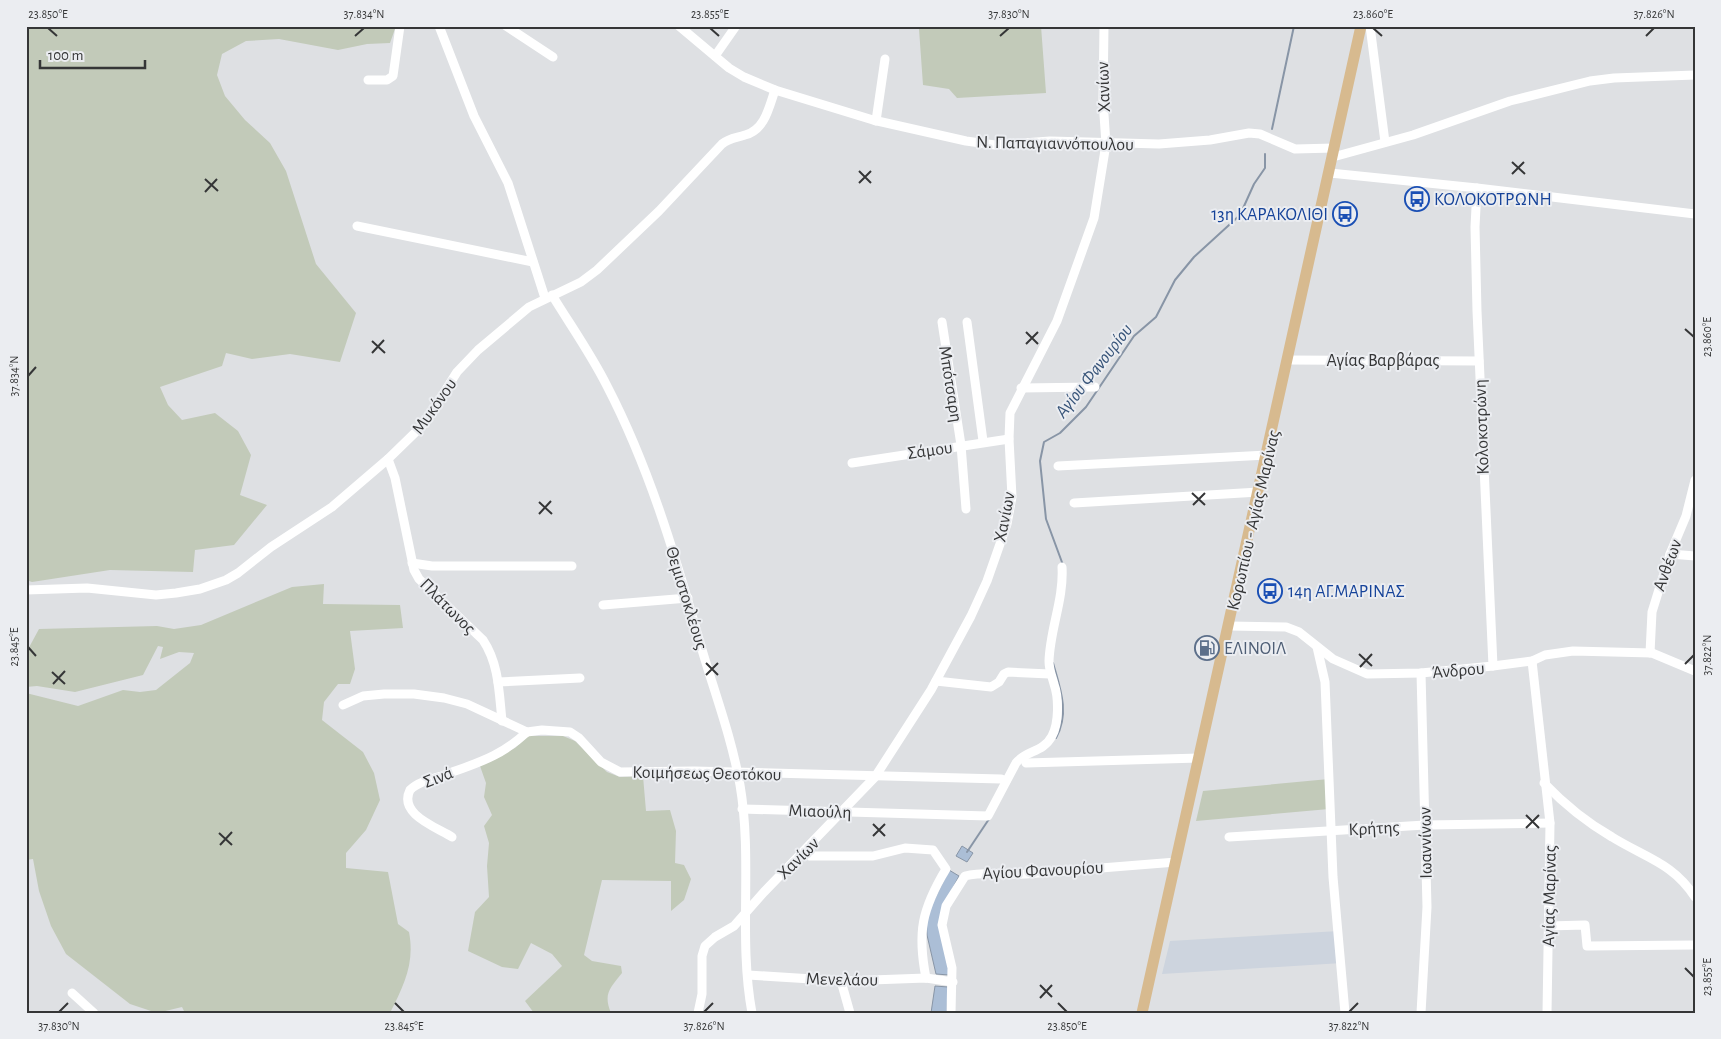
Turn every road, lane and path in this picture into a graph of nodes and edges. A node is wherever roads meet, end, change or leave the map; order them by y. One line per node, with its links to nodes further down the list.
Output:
1 (400, 26): 13 (street)
2 (439, 26): 23 (street, Θεμιστοκλέους)
3 (506, 26): 10 (street)
4 (679, 26): 9 (street, Ν. Παπαγιαννόπουλου)
5 (736, 26): 9 (street)
6 (1104, 26): 17 (street, Χανίων)
7 (1362, 26): 18 (main road, Κορωπίου - Αγίας Μαρίνας)
8 (1370, 26): 16 (street)
9 (715, 56): 14 (street, Ν. Παπαγιαννόπουλου)
10 (553, 57)
11 (885, 60): 15 (street)
12 (1695, 75): 16 (street, Ν. Παπαγιαννόπουλου)
13 (368, 80)
14 (775, 90): 15 (street, Ν. Παπαγιαννόπουλου); 24 (street, Μυκόνου)
15 (876, 121): 17 (street, Ν. Παπαγιαννόπουλου)
16 (1385, 142): 18 (street, Ν. Παπαγιαννόπουλου)
17 (1106, 144): 18 (street, Ν. Παπαγιαννόπουλου); 30 (street, Χανίων)
18 (1334, 152): 19 (main road, Κορωπίου - Αγίας Μαρίνας)
19 (1330, 173): 20 (street); 27 (main road, Κορωπίου - Αγίας Μαρίνας)
20 (1477, 188): 21 (street); 28 (street, Κολοκοτρώνη)
21 (1695, 214)
22 (357, 226): 23 (street)
23 (533, 262): 24 (street, Θεμιστοκλέους)
24 (549, 297): 35 (street, Μυκόνου); 50 (street, Θεμιστοκλέους)
25 (942, 322): 33 (street, Μπότσαρη)
26 (967, 322): 32 (street)
27 (1288, 360): 28 (street, Αγίας Βαρβάρας); 34 (main road, Κορωπίου - Αγίας Μαρίνας)
28 (1479, 361): 56 (street, Κολοκοτρώνη)
29 (1096, 387): 30 (street)
30 (1022, 388): 31 (street, Χανίων)
31 (1009, 438): 32 (street, Σάμου); 61 (street, Χανίων)
32 (983, 441): 33 (street, Σάμου)
33 (961, 446): 36 (street, Σάμου); 41 (street, Μπότσαρη)
34 (1267, 454): 37 (street); 39 (main road, Κορωπίου - Αγίας Μαρίνας)
35 (388, 459): 44 (street, Πλάτωνος); 49 (street, Μυκόνου)
36 (852, 463)
37 (1058, 466)
38 (1695, 480): 42 (street, Ανθέων)
39 (1259, 492): 40 (street); 52 (main road, Κορωπίου - Αγίας Μαρίνας)
40 (1074, 504)
41 (966, 510)
42 (1670, 554): 43 (street); 54 (street, Ανθέων)
43 (1695, 556)
44 (412, 564): 45 (street); 48 (street, Πλάτωνος)
45 (432, 566): 46 (street); 48 (street)
46 (572, 566)
47 (1062, 567): 59 (street)
48 (419, 579): 62 (street, Πλάτωνος)
49 (26, 590)
50 (688, 598): 51 (street); 68 (street, Θεμιστοκλέους)
51 (603, 605)
52 (1229, 626): 53 (street, Άνδρου); 66 (main road, Κορωπίου - Αγίας Μαρίνας)
53 (1317, 647): 58 (street, Άνδρου); 76 (street)
54 (1650, 653): 55 (street, Άνδρου); 57 (street, Άνδρου)
55 (1532, 661): 56 (street, Άνδρου); 71 (street, Αγίας Μαρίνας)
56 (1493, 666): 58 (street, Άνδρου)
57 (1695, 671)
58 (1421, 673): 75 (street, Ιωαννίνων)
59 (1050, 674): 61 (street); 70 (street)
60 (580, 678): 62 (street)
61 (936, 681): 69 (street, Χανίων)
62 (498, 682): 64 (street, Πλάτωνος)
63 (343, 705): 64 (street, Κοιμήσεως Θεοτόκου)
64 (502, 721): 65 (street, Κοιμήσεως Θεοτόκου)
65 (527, 732): 68 (street, Κοιμήσεως Θεοτόκου); 77 (street, Σινά)
66 (1199, 758): 67 (street); 80 (main road, Κορωπίου - Αγίας Μαρίνας)
67 (1026, 763)
68 (737, 772): 69 (street, Κοιμήσεως Θεοτόκου); 72 (street, Θεμιστοκλέους)
69 (875, 777): 70 (street, Κοιμήσεως Θεοτόκου); 73 (street, Χανίων)
70 (1006, 781): 73 (street, Μιαούλη)
71 (1544, 783): 74 (street, Αγίας Μαρίνας); 81 (street)
72 (742, 809): 73 (street, Μιαούλη); 82 (street, Θεμιστοκλέους)
73 (843, 811): 79 (street, Χανίων)
74 (1550, 823): 75 (street, Κρήτης); 83 (street, Αγίας Μαρίνας)
75 (1424, 825): 76 (street, Κρήτης); 97 (street, Ιωαννίνων)
76 (1331, 830): 78 (street, Κρήτης); 96 (street)
77 (452, 836)
78 (1229, 838)
79 (805, 851): 82 (street, Χανίων); 86 (street)
80 (1176, 862): 88 (street, Αγίου Φανουρίου); 95 (main road, Κορωπίου - Αγίας Μαρίνας)
81 (1695, 897)
82 (746, 914): 85 (street, Θεμιστοκλέους); 91 (street, Χανίων)
83 (1548, 926): 84 (street); 98 (street, Αγίας Μαρίνας)
84 (1695, 945)
85 (748, 975): 87 (street, Μενελάου); 92 (street, Θεμιστοκλέους)
86 (926, 978): 87 (street, Μενελάου); 88 (street, Μενελάου)
87 (842, 981): 93 (street)
88 (950, 982): 94 (street, Αγίου Φανουρίου)
89 (72, 993): 90 (street)
90 (94, 1013)
91 (698, 1013)
92 (752, 1013)
93 (850, 1013)
94 (951, 1013)
95 (1142, 1013)
96 (1345, 1013)
97 (1421, 1013)
98 (1547, 1013)

